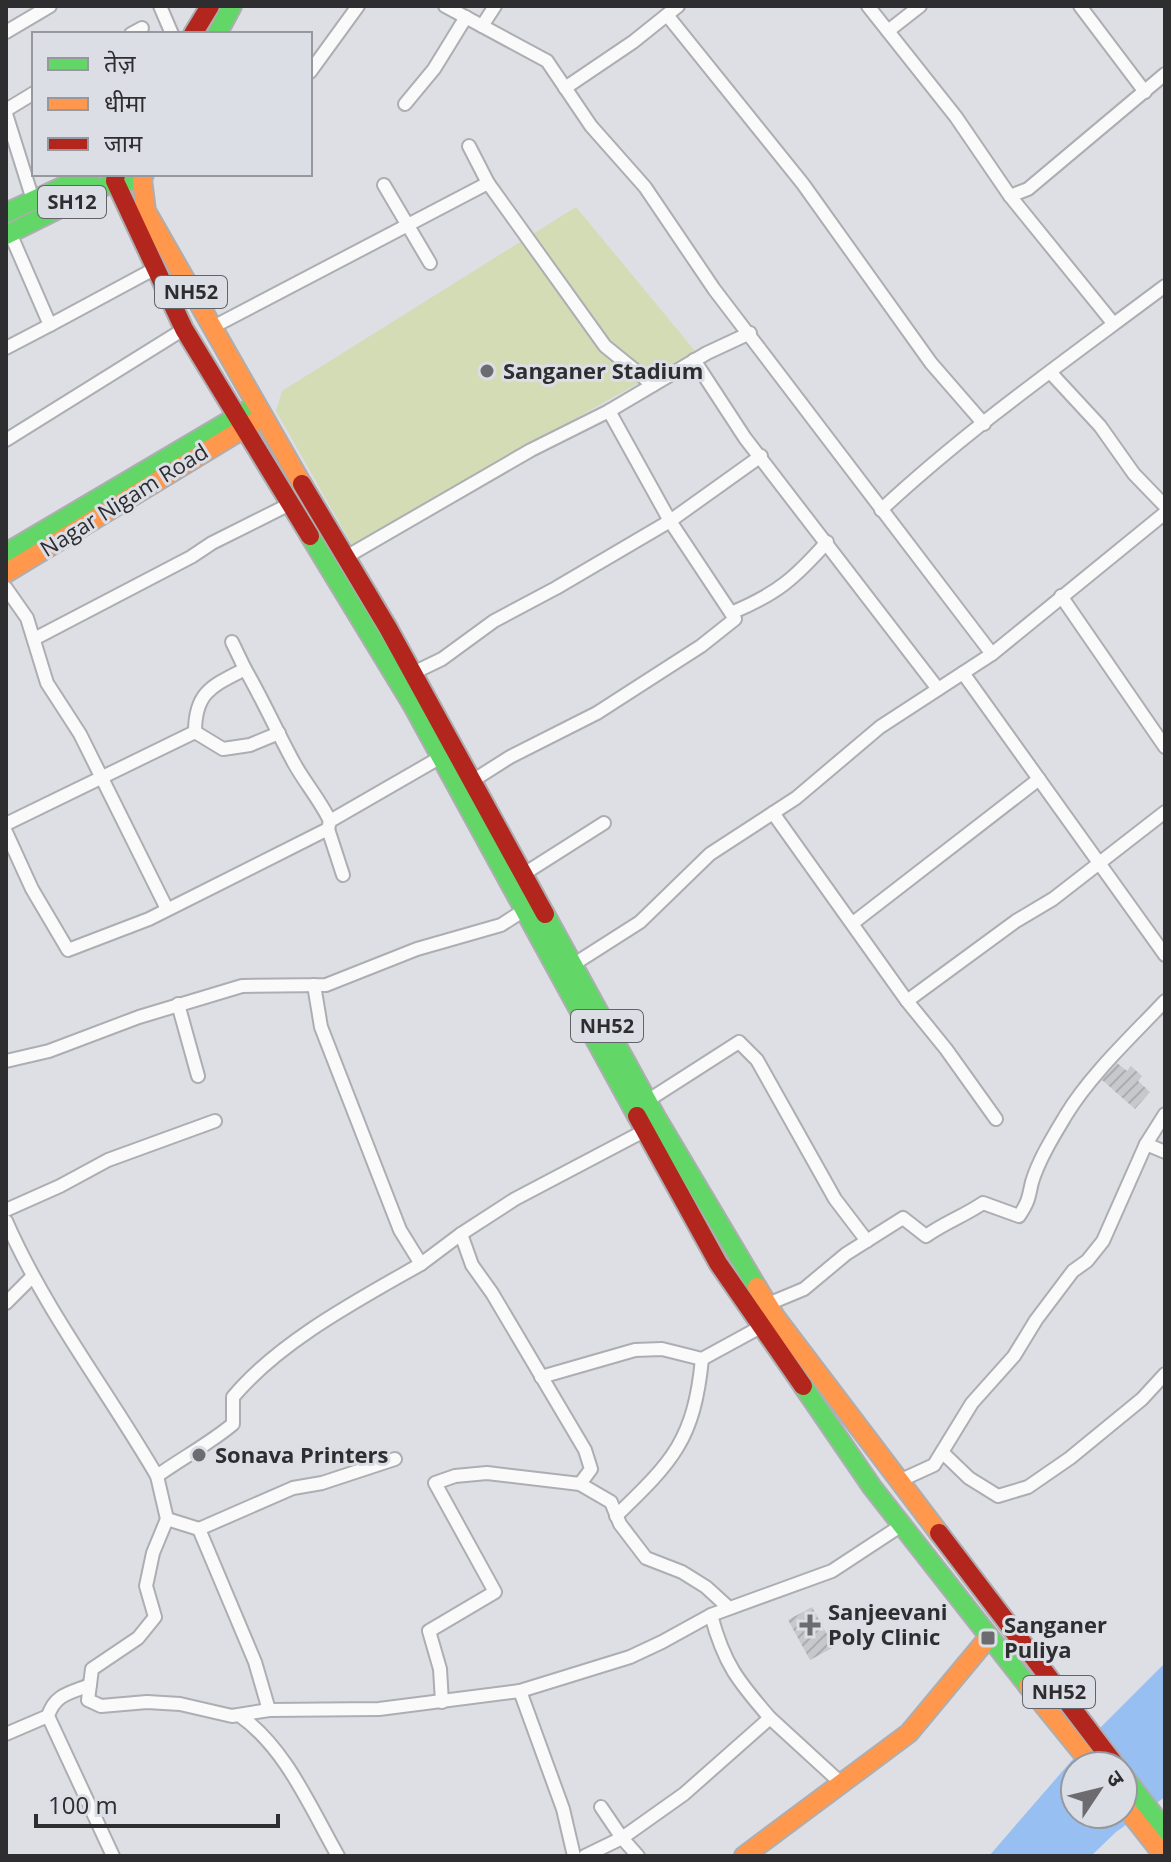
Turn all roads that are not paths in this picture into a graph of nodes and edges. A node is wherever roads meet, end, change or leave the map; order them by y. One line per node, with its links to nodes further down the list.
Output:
1 (50, 6): 16 (street)
2 (160, 6): 17 (street)
3 (210, 6): 18 (main road)
4 (232, 6): 19 (main road)
5 (358, 6): 20 (street)
6 (445, 6): 13 (street)
7 (495, 6): 14 (street)
8 (678, 6): 12 (street)
9 (868, 6): 15 (street)
10 (920, 6): 15 (street)
11 (1080, 6): 23 (street)
12 (667, 15): 22 (street); 54 (street)
13 (466, 17): 14 (street); 25 (street)
14 (482, 26): 22 (street)
15 (888, 31): 34 (street)
16 (6, 32)
17 (171, 32)
18 (194, 32)
19 (218, 32)
20 (312, 69)
21 (1165, 74): 23 (street)
22 (565, 88): 46 (street)
23 (1145, 92): 34 (street)
24 (32, 94): 26 (street)
25 (405, 104)
26 (6, 112): 27 (street)
27 (10, 140): 35 (street)
28 (469, 146): 32 (street)
29 (86, 176): 35 (main road)
30 (143, 177): 31 (main road, SH12); 44 (main road, NH52)
31 (115, 178): 38 (main road, SH12); 40 (main road, NH52)
32 (488, 183): 37 (street); 50 (street)
33 (384, 185): 37 (street)
34 (1010, 196): 42 (street)
35 (33, 200): 36 (main road)
36 (6, 213)
37 (406, 225): 39 (street); 44 (street)
38 (8, 234): 43 (street)
39 (430, 263)
40 (154, 269): 43 (street); 45 (main road, NH52)
41 (1165, 286): 42 (street)
42 (1113, 323): 49 (street)
43 (50, 325): 47 (street)
44 (211, 328): 52 (main road, NH52)
45 (184, 329): 53 (main road, NH52); 55 (street)
46 (750, 333): 48 (street); 59 (street)
47 (6, 348)
48 (694, 360): 50 (street); 56 (street)
49 (1050, 372): 54 (street); 58 (street)
50 (653, 385): 51 (street)
51 (609, 411): 61 (street); 64 (street)
52 (259, 412): 53 (main road); 64 (main road, NH52)
53 (240, 422): 57 (main road, NH52); 63 (main road, Nagar Nigam Road); 65 (main road, Nagar Nigam Road)
54 (984, 424): 59 (street)
55 (6, 440)
56 (761, 456): 61 (street); 62 (street)
57 (290, 504): 69 (street); 79 (main road, NH52)
58 (1165, 506)
59 (881, 510): 71 (street)
60 (1165, 513): 67 (street)
61 (670, 521): 68 (street); 73 (street)
62 (827, 542): 68 (street); 75 (street)
63 (6, 553)
64 (346, 557): 73 (main road, NH52)
65 (6, 573)
66 (6, 588): 69 (street)
67 (1061, 596): 71 (street); 78 (street)
68 (731, 613): 82 (street)
69 (34, 639): 80 (street)
70 (232, 642): 72 (street)
71 (992, 654): 74 (street)
72 (245, 669): 76 (street); 77 (street)
73 (413, 673): 82 (main road, NH52)
74 (963, 673): 75 (street); 81 (street)
75 (938, 689): 84 (street)
76 (195, 732): 77 (street); 80 (street)
77 (279, 733): 87 (street)
78 (1165, 747)
79 (441, 757): 82 (main road, NH52); 87 (street)
80 (102, 778): 86 (street); 93 (street)
81 (1039, 779): 89 (street); 94 (street)
82 (466, 785): 91 (main road, NH52)
83 (1165, 812): 89 (street)
84 (773, 813): 94 (street); 96 (street)
85 (604, 823): 91 (street)
86 (6, 824)
87 (329, 825): 90 (street); 93 (street)
88 (6, 832): 93 (street)
89 (1099, 863): 95 (street); 98 (street)
90 (343, 875)
91 (517, 878): 92 (main road, NH52)
92 (532, 906): 96 (main road, NH52); 97 (street)
93 (167, 909)
94 (853, 923): 98 (street)
95 (1165, 955)
96 (567, 970): 103 (main road, NH52); 107 (main road, NH52)
97 (314, 985): 100 (street); 114 (street)
98 (907, 1001): 105 (street)
99 (1165, 1001): 113 (street)
100 (178, 1004): 101 (street); 102 (street)
101 (6, 1061)
102 (198, 1076)
103 (647, 1101): 113 (street); 117 (main road, NH52)
104 (1165, 1114): 108 (street)
105 (996, 1119)
106 (215, 1121): 110 (street)
107 (646, 1130): 112 (street); 118 (main road, NH52)
108 (1146, 1144): 109 (street); 122 (street)
109 (1165, 1152)
110 (6, 1210)
111 (6, 1221): 115 (street)
112 (461, 1234): 114 (street); 121 (street)
113 (867, 1241): 117 (street)
114 (421, 1264): 124 (street)
115 (32, 1277): 116 (street); 124 (street)
116 (6, 1303)
117 (768, 1304): 125 (main road, NH52)
118 (764, 1325): 119 (street); 129 (main road, NH52)
119 (702, 1359): 121 (street); 127 (street)
120 (1165, 1374): 122 (street)
121 (541, 1377): 126 (street)
122 (942, 1452): 125 (street)
123 (395, 1459): 130 (street)
124 (157, 1476): 128 (street)
125 (899, 1481): 143 (main road, NH52)
126 (580, 1484): 127 (street); 136 (street)
127 (616, 1516): 131 (street)
128 (167, 1519): 130 (street); 134 (street)
129 (902, 1525): 131 (street); 133 (main road, NH52)
130 (199, 1529): 137 (street)
131 (729, 1608): 132 (street)
132 (711, 1615): 135 (street); 140 (street)
133 (988, 1638): 142 (main road, NH52); 144 (main road)
134 (90, 1685): 138 (street); 139 (street)
135 (520, 1691): 136 (street); 152 (street)
136 (442, 1702): 137 (street)
137 (269, 1710): 138 (street)
138 (239, 1715): 151 (street)
139 (48, 1716): 141 (street); 150 (street)
140 (770, 1718): 144 (street); 149 (street)
141 (6, 1734)
142 (1080, 1750)
143 (1104, 1750)
144 (842, 1784): 155 (main road)
145 (1139, 1796): 148 (main road)
146 (601, 1807): 149 (street)
147 (1139, 1824): 156 (main road)
148 (1165, 1830)
149 (622, 1838): 153 (street); 154 (street)
150 (113, 1856)
151 (338, 1856)
152 (574, 1856)
153 (585, 1856)
154 (638, 1856)
155 (744, 1856)
156 (1164, 1856)

